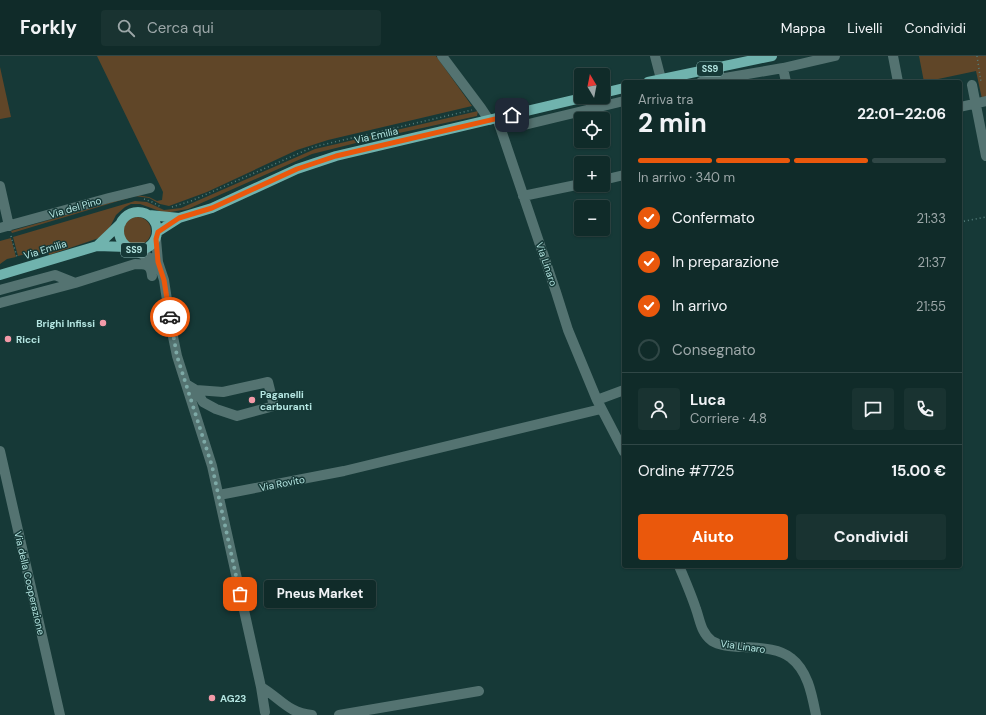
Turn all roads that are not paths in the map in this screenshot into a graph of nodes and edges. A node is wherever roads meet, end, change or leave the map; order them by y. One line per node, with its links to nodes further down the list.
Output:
1 (442, 56): 21 (street, Via Linaro)
2 (655, 56): 8 (street)
3 (772, 56): 7 (main road, SS9)
4 (835, 56): 6 (street)
5 (893, 56): 13 (street)
6 (783, 68): 11 (street); 12 (street)
7 (704, 70): 8 (main road, SS9); 10 (street)
8 (661, 79): 9 (main road, SS9)
9 (657, 80)
10 (703, 80)
11 (714, 80)
12 (786, 80)
13 (898, 80)
14 (972, 85): 19 (street)
15 (622, 88): 16 (main road)
16 (610, 91)
17 (574, 100): 21 (main road, Via Emilia / SS9)
18 (622, 101): 22 (street)
19 (982, 102): 20 (street); 23 (street)
20 (962, 107)
21 (493, 120): 29 (street, Via Linaro); 31 (main road, Via Emilia / SS9)
22 (516, 127)
23 (986, 156)
24 (622, 175): 25 (street)
25 (610, 178)
26 (574, 185): 29 (street)
27 (150, 188): 33 (street, Via del Pino)
28 (0, 191): 33 (street)
29 (524, 196): 48 (street, Via Linaro)
30 (149, 215): 31 (main road, Via Emilia / SS9); 32 (main road, Via Emilia / SS9); 34 (main road, SS9)
31 (179, 218): 34 (main road, Via Emilia / SS9)
32 (121, 223): 35 (main road, Via Emilia / SS9); 36 (main road, SS9)
33 (6, 231)
34 (157, 236): 36 (main road, Via Emilia / SS9); 37 (street)
35 (97, 246): 36 (main road, Via Emilia / SS9); 38 (main road, Via Emilia / SS9)
36 (130, 248): 37 (street)
37 (158, 262): 45 (street)
38 (0, 275)
39 (152, 276): 40 (street)
40 (74, 283): 41 (street); 43 (street)
41 (15, 286): 42 (street); 43 (street)
42 (0, 290)
43 (18, 298): 44 (street)
44 (0, 303)
45 (186, 384): 46 (street); 51 (street)
46 (196, 390): 46 (street)
47 (622, 391): 48 (street)
48 (599, 404): 49 (street, Via Linaro); 51 (street, Via Rovito)
49 (622, 448)
50 (0, 451): 56 (street, Via della Cooperazione)
51 (219, 495): 53 (street)
52 (680, 568): 59 (street, Via Linaro)
53 (261, 687): 55 (street); 57 (street)
54 (479, 691): 58 (street)
55 (266, 714)
56 (60, 715)
57 (312, 715)
58 (339, 715)
59 (816, 715)

